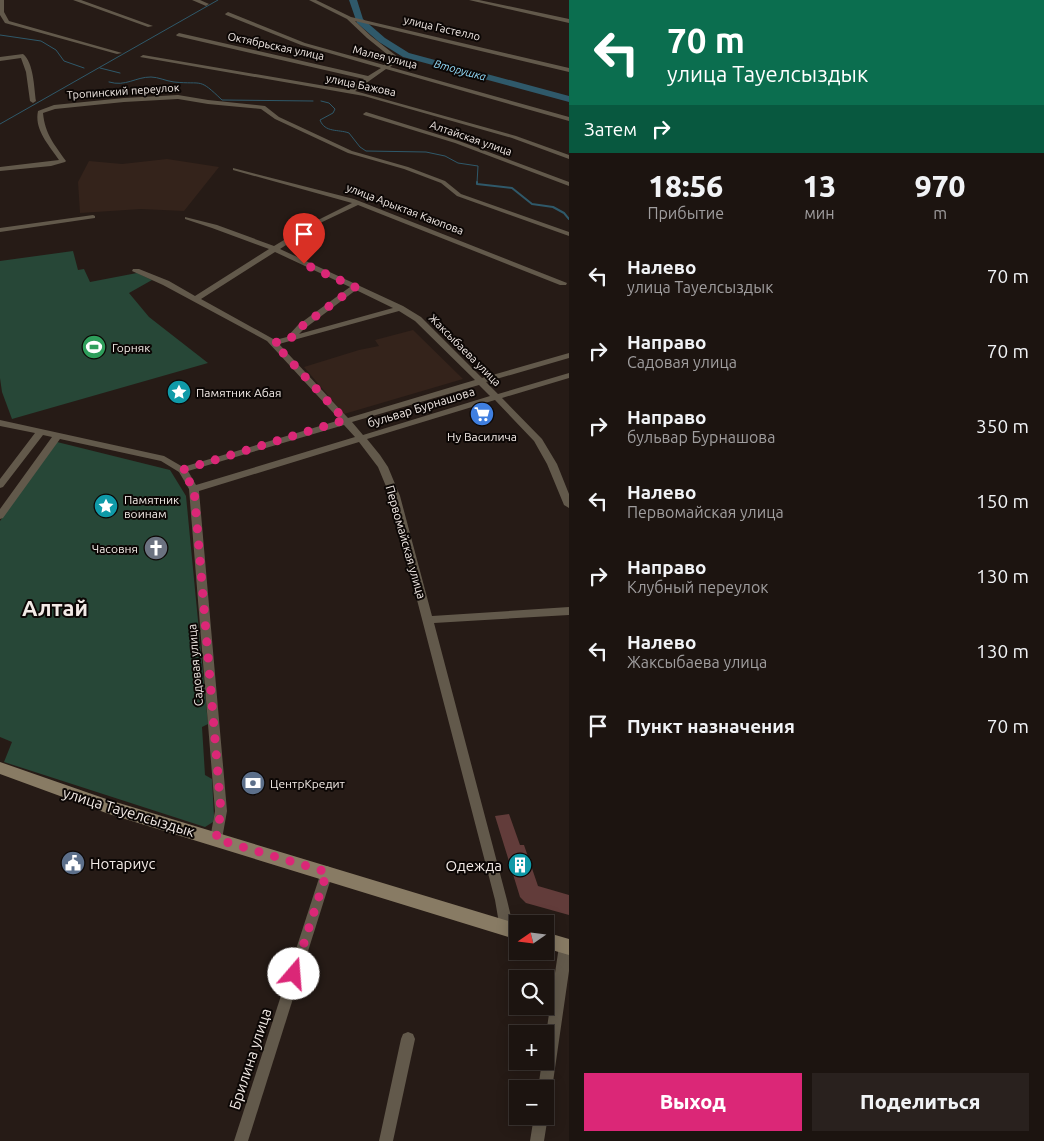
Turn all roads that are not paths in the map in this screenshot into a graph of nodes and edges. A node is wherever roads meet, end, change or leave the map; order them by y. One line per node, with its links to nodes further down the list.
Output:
1 (1, 0): 7 (street)
2 (76, 0): 11 (street)
3 (195, 0): 6 (street)
4 (312, 0): 9 (street, улица Гастелло)
5 (472, 0): 10 (street)
6 (206, 4)
7 (1, 13): 13 (street)
8 (228, 14): 16 (street, Малея улица)
9 (349, 18): 16 (street); 17 (street, улица Гастелло)
10 (569, 21)
11 (150, 26)
12 (179, 35): 18 (street, Октябрьская улица)
13 (120, 53)
14 (144, 56): 19 (street, улица Бажова)
15 (0, 59): 20 (street)
16 (384, 68): 18 (street); 22 (street, Малея улица)
17 (569, 70)
18 (369, 78): 19 (street)
19 (349, 92): 23 (street, улица Бажова)
20 (33, 101)
21 (366, 114): 26 (street, Алтайская улица)
22 (569, 119)
23 (569, 157)
24 (0, 169): 31 (street, Тропинский переулок)
25 (235, 169): 27 (street, улица Арыктая Каюпова)
26 (569, 184)
27 (357, 203): 32 (street); 34 (street, улица Арыктая Каюпова)
28 (93, 217): 30 (street)
29 (188, 218): 32 (street, Жаксыбаева улица)
30 (0, 230)
31 (569, 234)
32 (275, 250): 35 (street, Жаксыбаева улица); 36 (street)
33 (136, 271): 36 (street, Первомайская улица)
34 (563, 283)
35 (355, 287): 37 (street, Жаксыбаева улица); 38 (street)
36 (195, 299): 39 (street, Первомайская улица)
37 (400, 308): 38 (street); 42 (street, Жаксыбаева улица)
38 (291, 338): 39 (street)
39 (274, 343): 44 (street, Первомайская улица)
40 (569, 355): 42 (street, бульвар Бурнашова)
41 (569, 375): 43 (street, бульвар Бурнашова)
42 (480, 381): 43 (street, Жаксыбаева улица); 44 (street, бульвар Бурнашова)
43 (496, 397): 48 (street, бульвар Бурнашова); 52 (street, Жаксыбаева улица)
44 (345, 420): 48 (street, Первомайская улица); 49 (street, бульвар Бурнашова)
45 (0, 424): 46 (street)
46 (40, 433): 47 (street); 50 (street)
47 (58, 436): 49 (street); 53 (street)
48 (361, 439): 51 (street, бульвар Бурнашова); 55 (street, Первомайская улица)
49 (182, 470): 51 (street)
50 (0, 486)
51 (194, 489): 57 (street, Садовая улица)
52 (569, 505)
53 (0, 516)
54 (569, 611): 55 (street)
55 (428, 620): 59 (street, Первомайская улица)
56 (0, 768): 57 (street, улица Тауелсыздык)
57 (216, 839): 58 (street, улица Тауелсыздык)
58 (327, 872): 60 (street, улица Тауелсыздык); 66 (street, Брилина улица)
59 (509, 923)
60 (509, 930)
61 (554, 942): 62 (street)
62 (567, 946): 64 (street)
63 (408, 1039): 67 (street)
64 (546, 1080)
65 (540, 1125): 68 (street)
66 (241, 1141)
67 (386, 1141)
68 (537, 1141)

